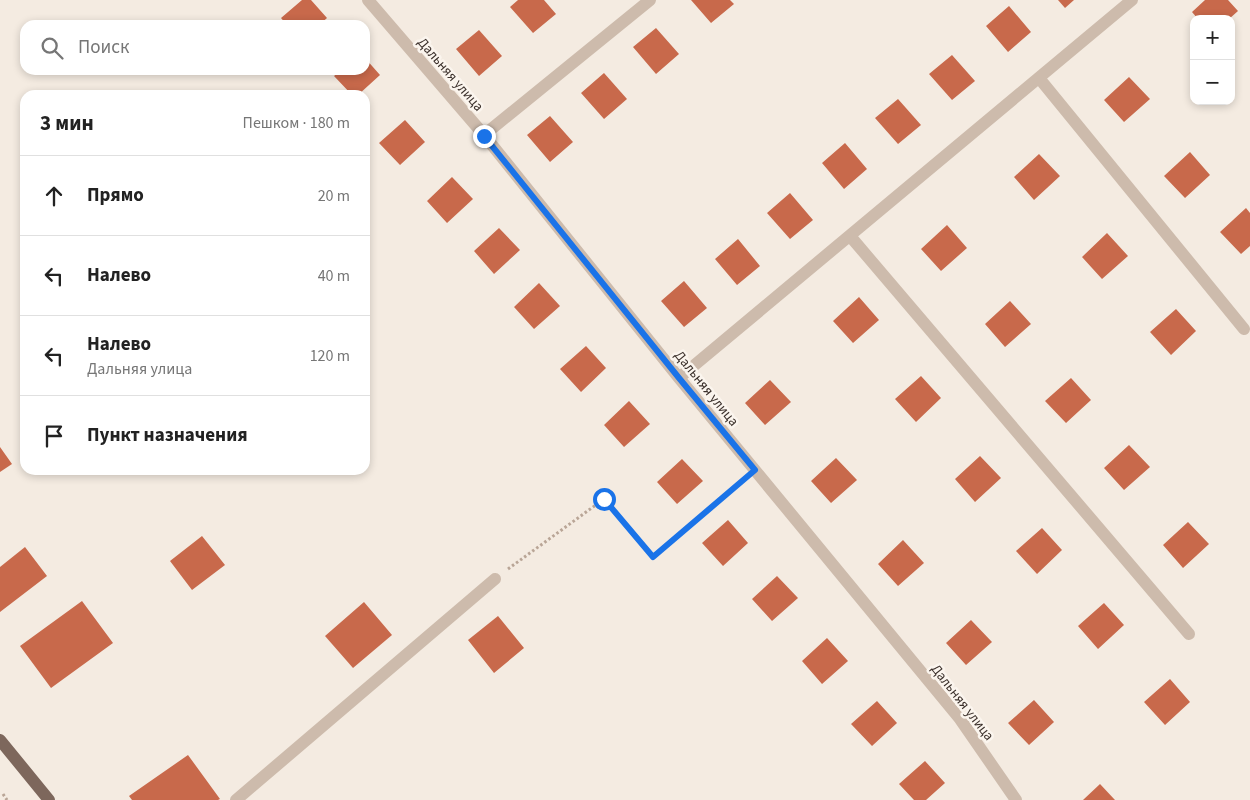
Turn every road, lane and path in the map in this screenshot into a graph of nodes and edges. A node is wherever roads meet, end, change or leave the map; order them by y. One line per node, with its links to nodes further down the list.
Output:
1 (368, 0): 5 (street, Дальняя улица)
2 (650, 0): 5 (street)
3 (1132, 0): 4 (street)
4 (1039, 78): 6 (street); 7 (street)
5 (484, 136): 8 (street, Дальняя улица)
6 (850, 236): 8 (street); 11 (street)
7 (1244, 329)
8 (679, 378): 9 (street, Дальняя улица)
9 (755, 470): 10 (path); 17 (street, Дальняя улица)
10 (495, 579): 16 (street)
11 (1189, 634)
12 (0, 740): 15 (main road)
13 (2, 794): 14 (path)
14 (7, 800)
15 (49, 800)
16 (236, 800)
17 (1016, 800)

